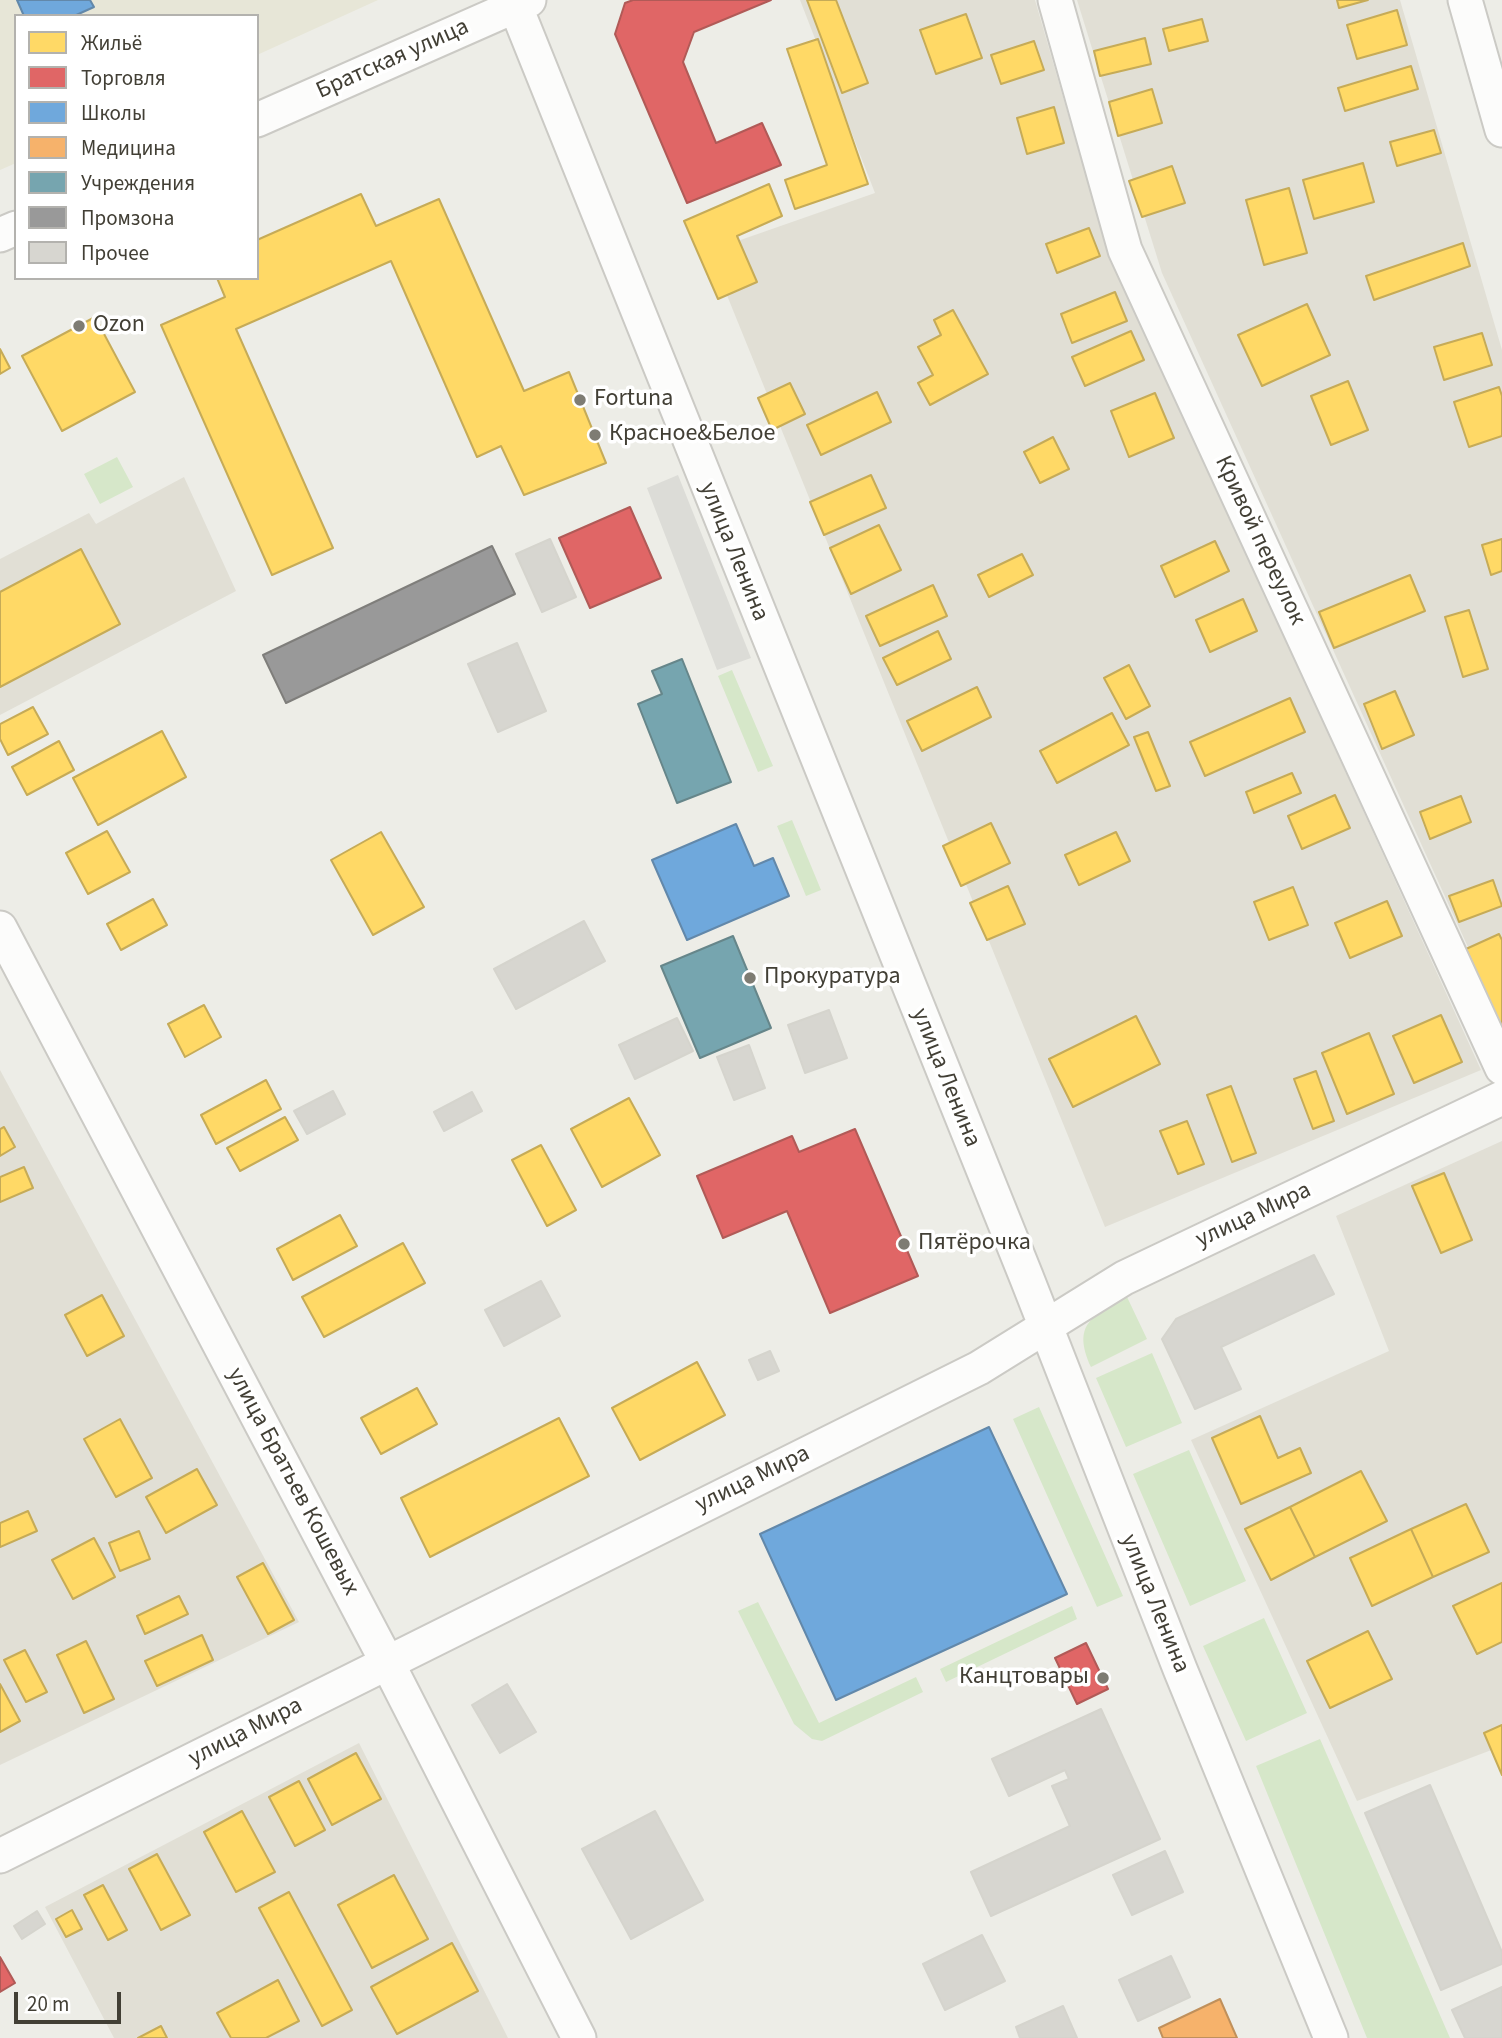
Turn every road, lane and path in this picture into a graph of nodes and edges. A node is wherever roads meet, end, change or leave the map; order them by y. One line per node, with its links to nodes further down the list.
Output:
1 (1055, 0): 7 (street, Кривой переулок)
2 (1465, 0): 5 (street)
3 (519, 2): 4 (street, Братская улица); 9 (street, улица Ленина)
4 (259, 119)
5 (1502, 130)
6 (0, 928): 10 (street, улица Братьев Кошевых)
7 (1502, 1068)
8 (1502, 1098): 9 (street, улица Мира)
9 (1043, 1326): 10 (street, улица Мира); 13 (street, улица Ленина)
10 (387, 1662): 11 (street, улица Мира); 12 (street, улица Братьев Кошевых)
11 (0, 1856)
12 (579, 2038)
13 (1331, 2038)

